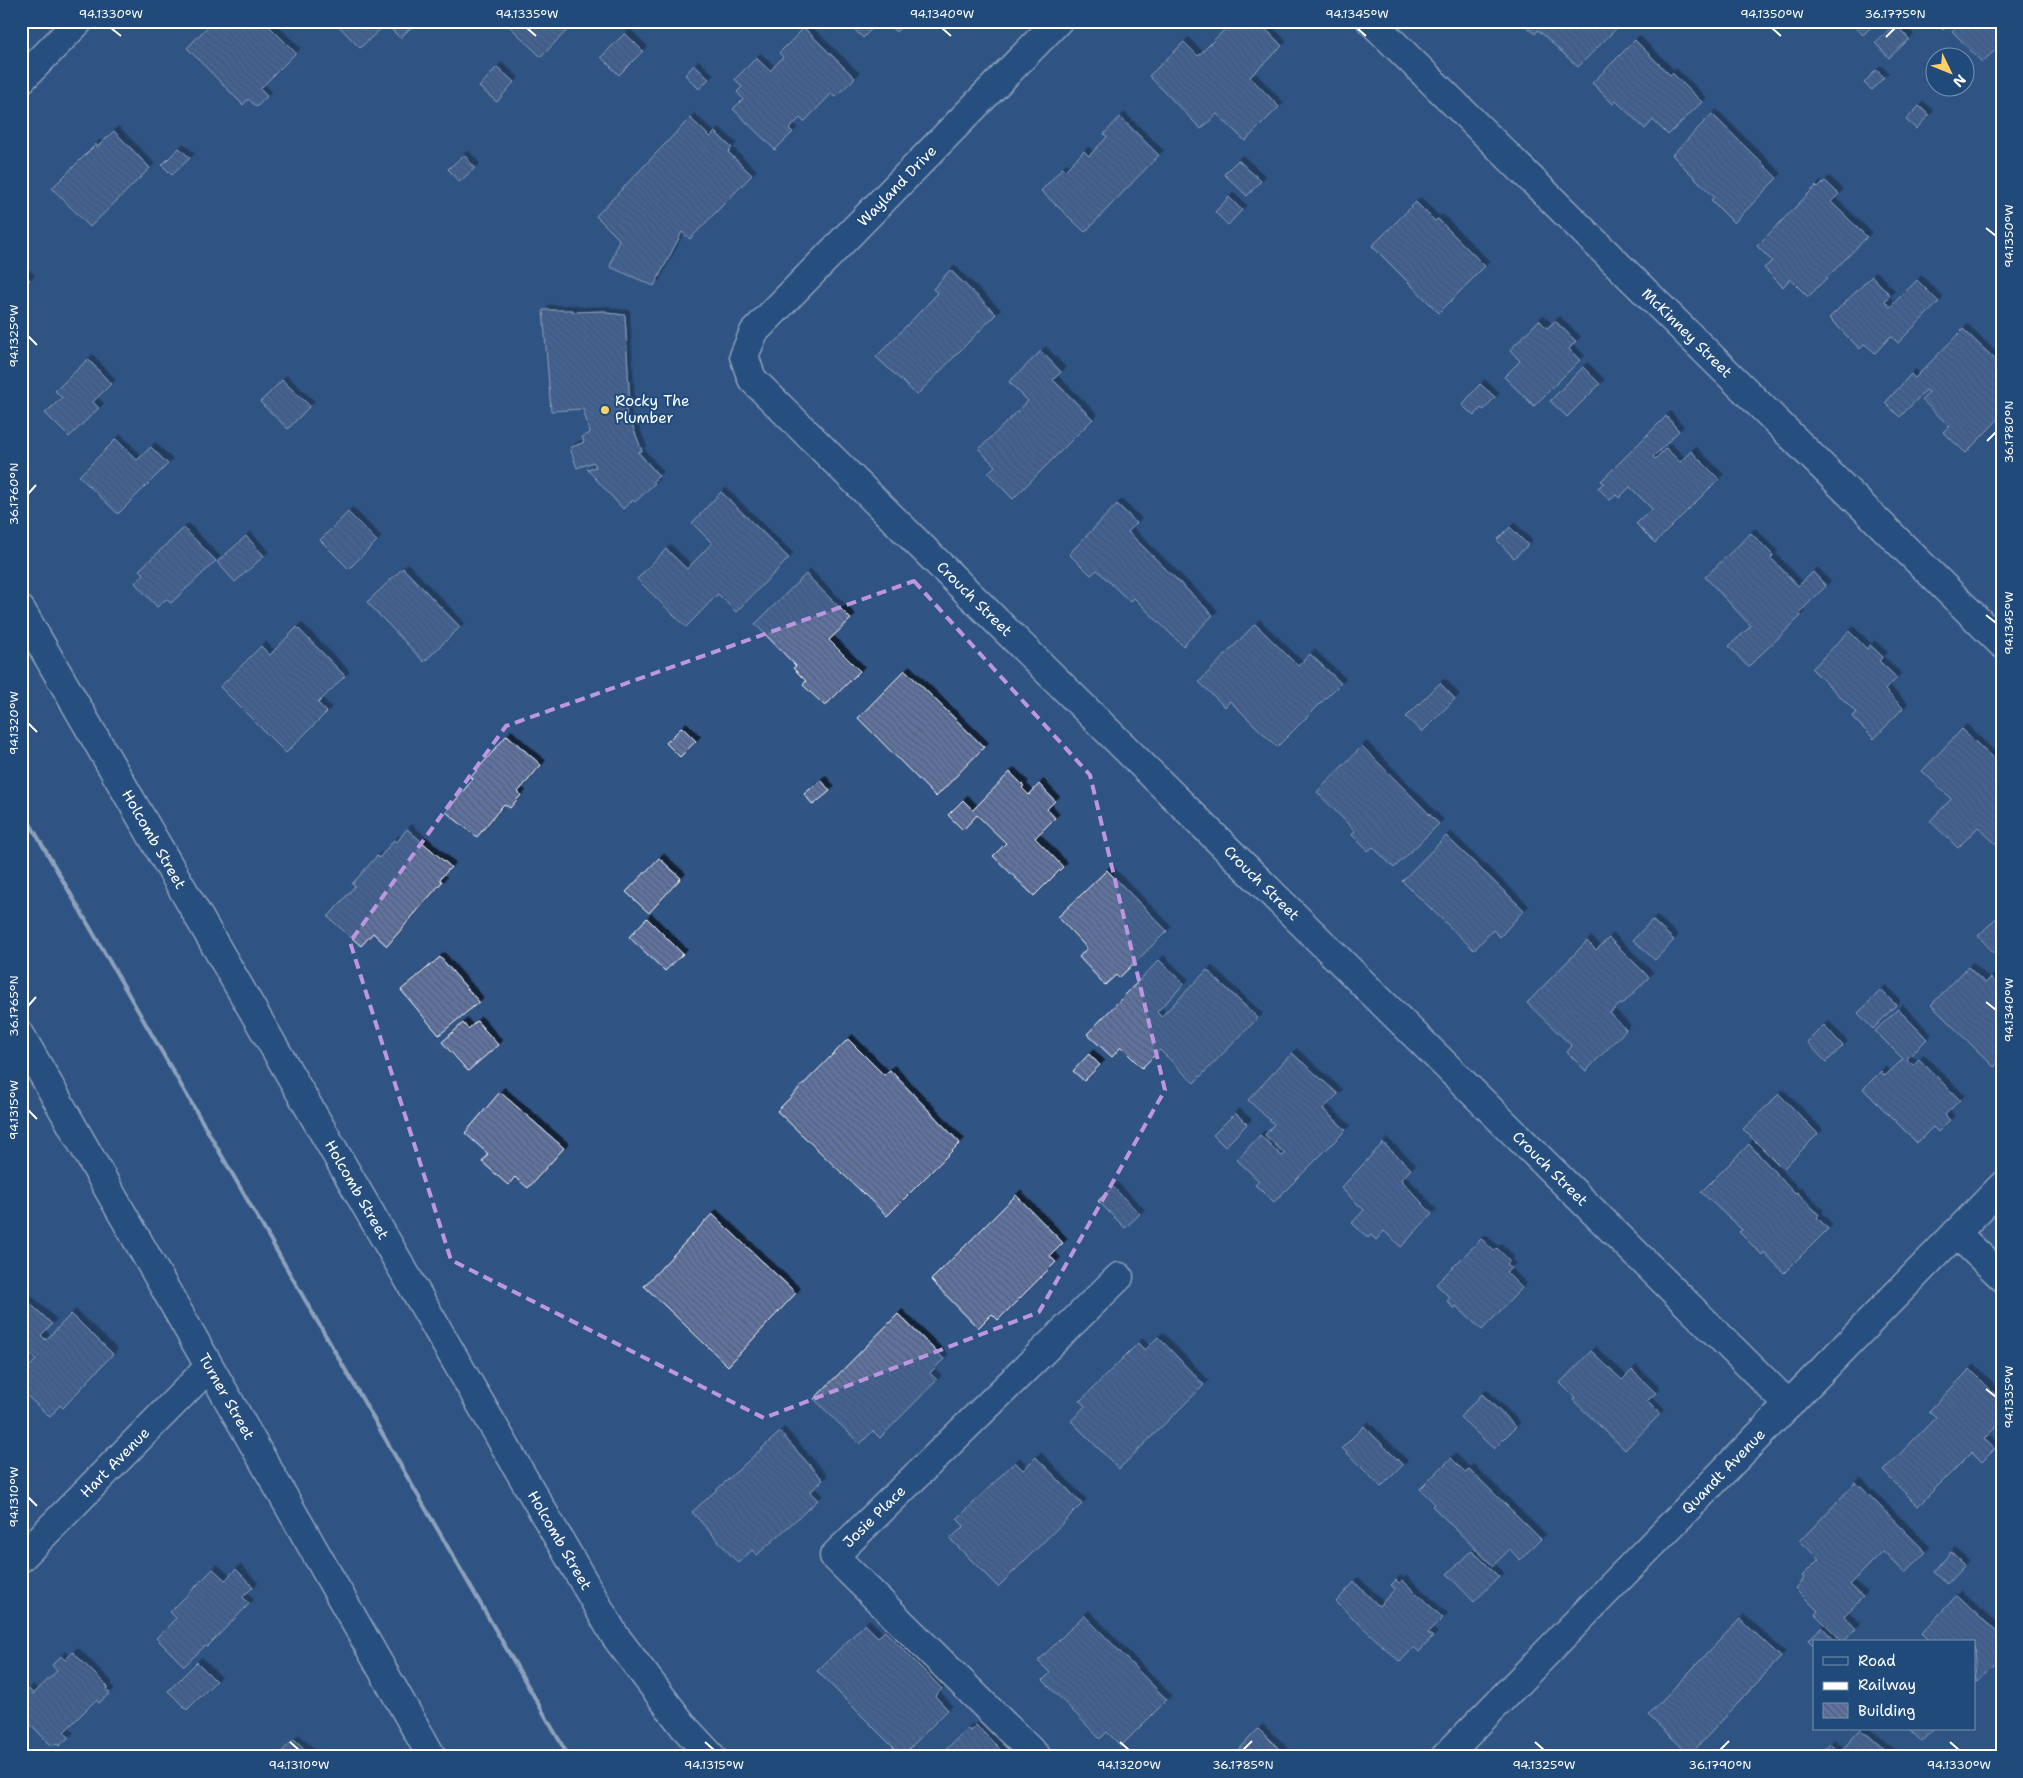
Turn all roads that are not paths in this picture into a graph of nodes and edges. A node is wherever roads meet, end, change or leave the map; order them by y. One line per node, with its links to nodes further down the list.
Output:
1 (79, 21): 4 (street)
2 (1058, 21): 5 (street, Wayland Drive)
3 (1371, 21): 7 (street, McKinney Street)
4 (21, 80)
5 (744, 356): 14 (street, Crouch Street)
6 (21, 610): 17 (street, Holcomb Street)
7 (2002, 644)
8 (21, 1036): 13 (street, Turner Street)
9 (2002, 1186): 10 (street, Quandt Avenue)
10 (1956, 1233): 12 (street); 14 (street, Quandt Avenue)
11 (1119, 1277): 18 (street, Josie Place)
12 (2002, 1277)
13 (209, 1367): 15 (street, Hart Avenue); 16 (street, Turner Street)
14 (1789, 1405): 19 (street, Quandt Avenue)
15 (21, 1558)
16 (432, 1757)
17 (712, 1757)
18 (1037, 1757)
19 (1445, 1757)

